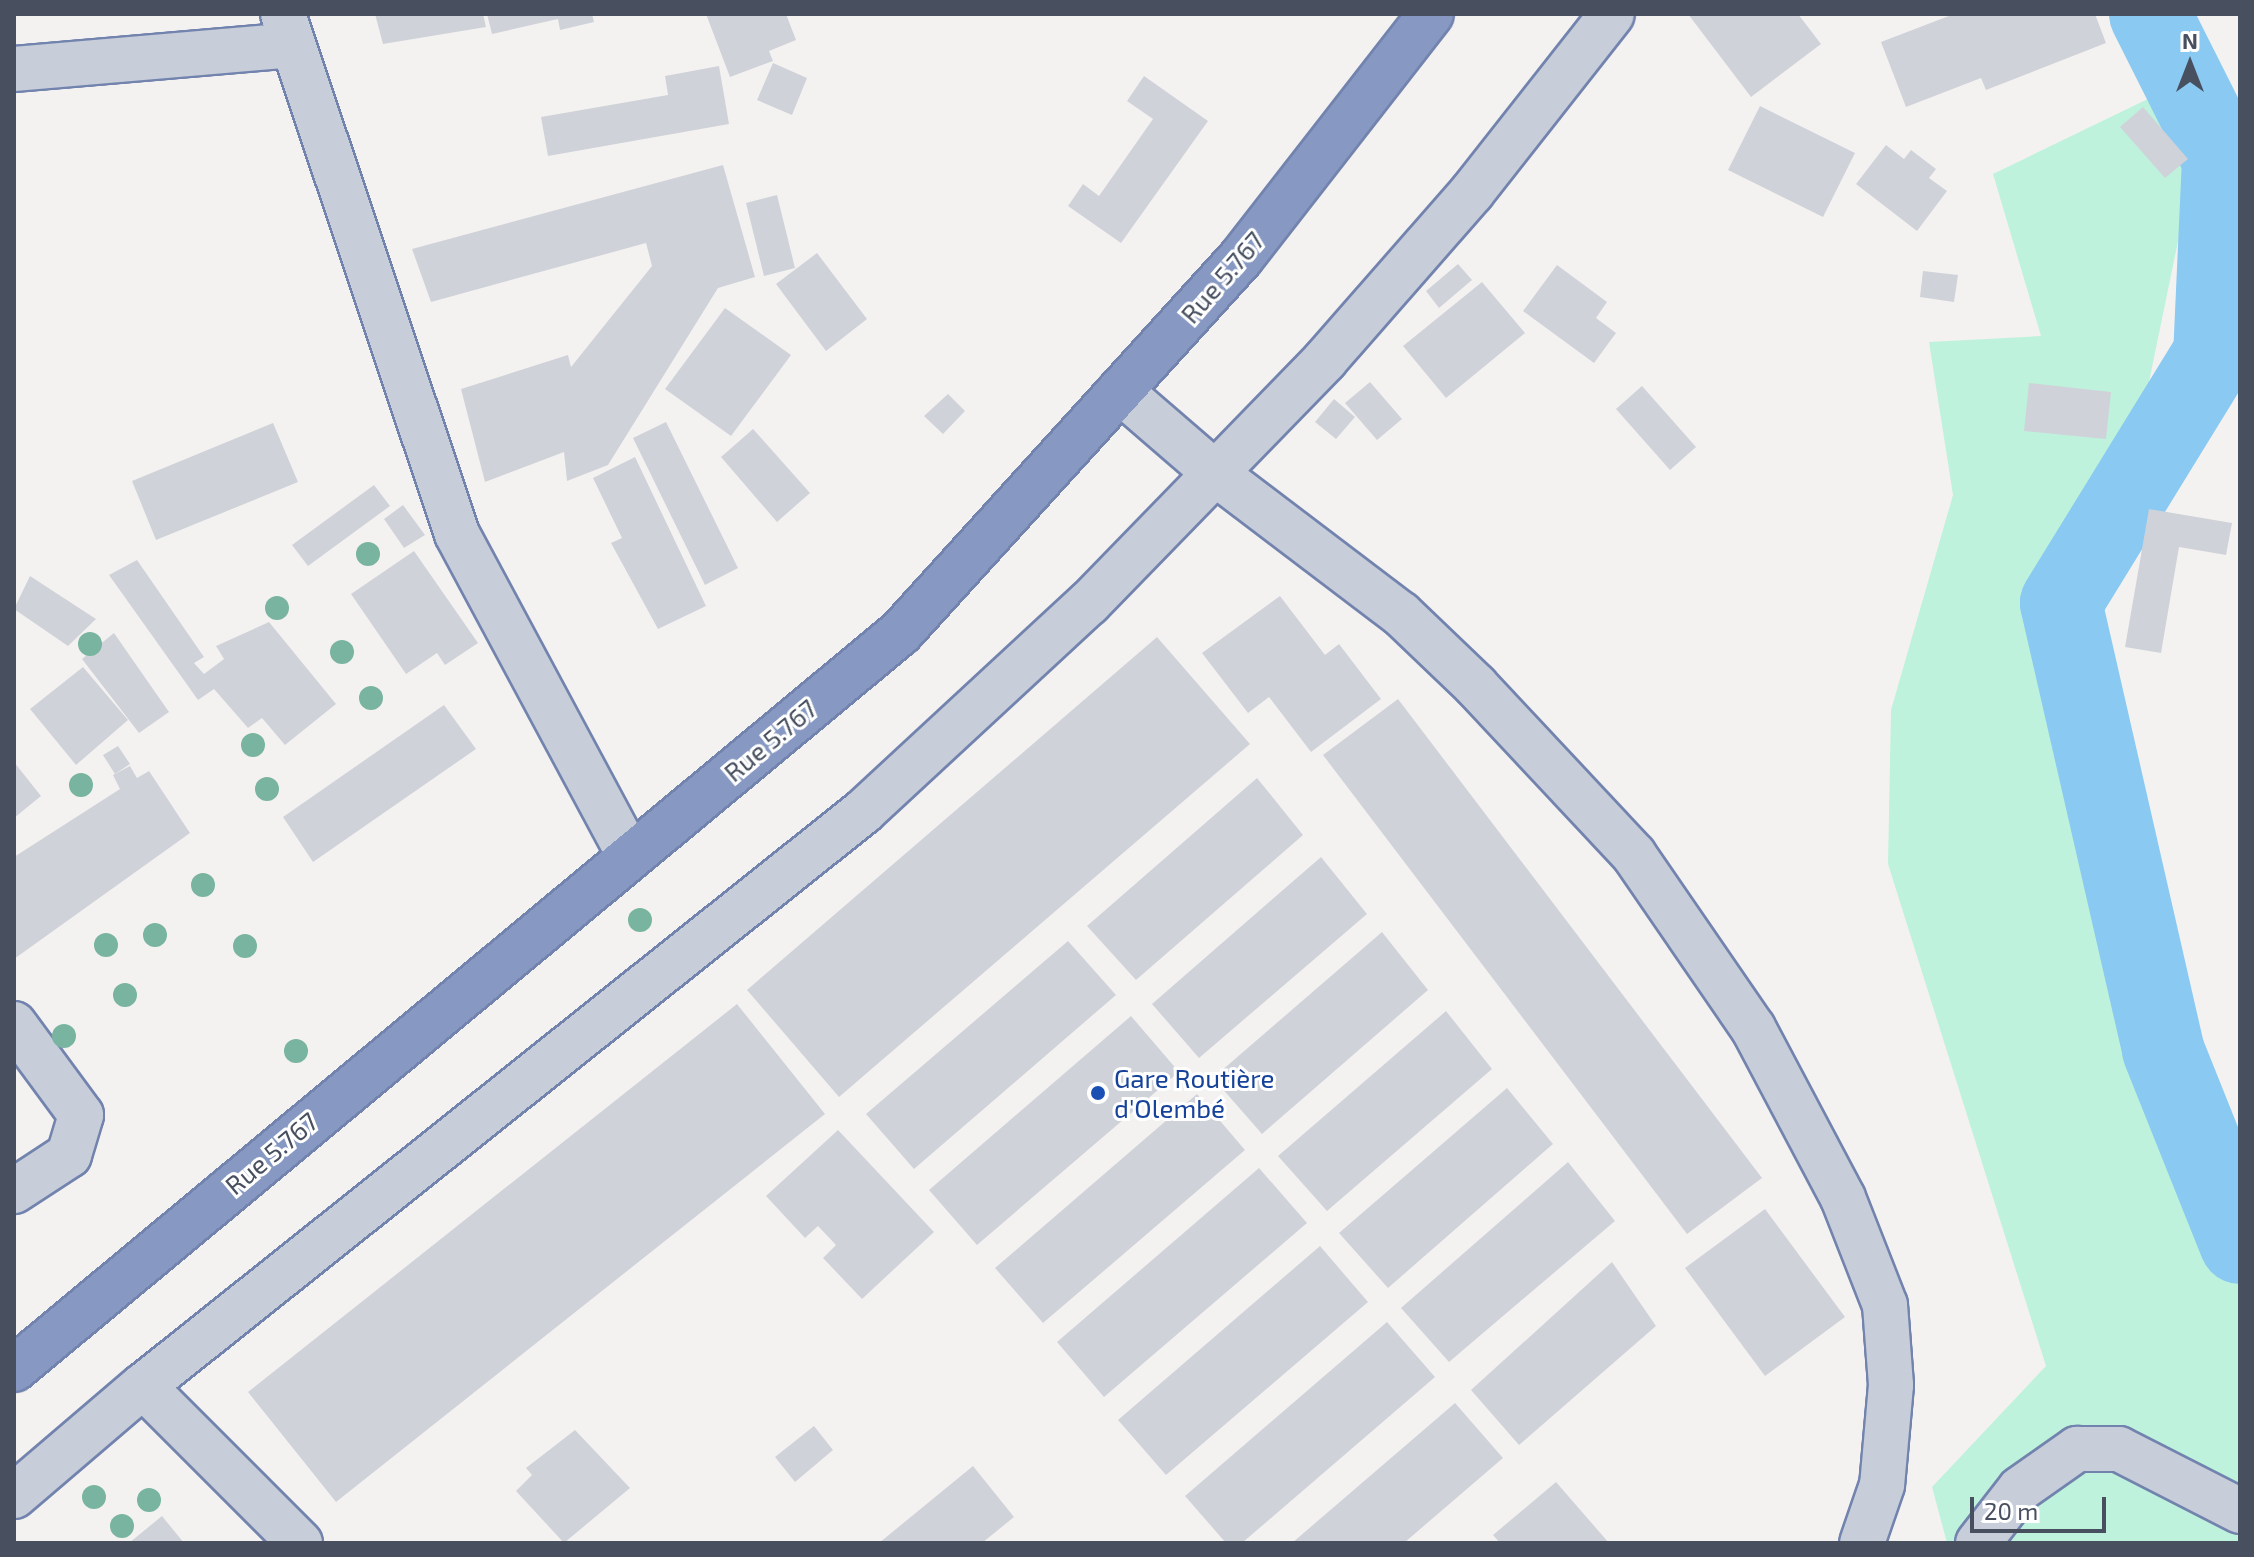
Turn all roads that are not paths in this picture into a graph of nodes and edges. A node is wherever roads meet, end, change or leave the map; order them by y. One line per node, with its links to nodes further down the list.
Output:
1 (1431, 14): 5 (highway, Rue 5.767)
2 (1612, 14): 6 (street)
3 (288, 30): 4 (street); 7 (street)
4 (14, 69)
5 (1120, 391): 6 (street); 7 (highway, Rue 5.767)
6 (1215, 473): 11 (street); 15 (street)
7 (630, 856): 10 (highway, Rue 5.767)
8 (14, 1024): 9 (street)
9 (14, 1191)
10 (14, 1369)
11 (143, 1386): 12 (street); 14 (street)
12 (14, 1496)
13 (2240, 1511): 16 (street)
14 (300, 1543)
15 (1862, 1543)
16 (1978, 1543)

